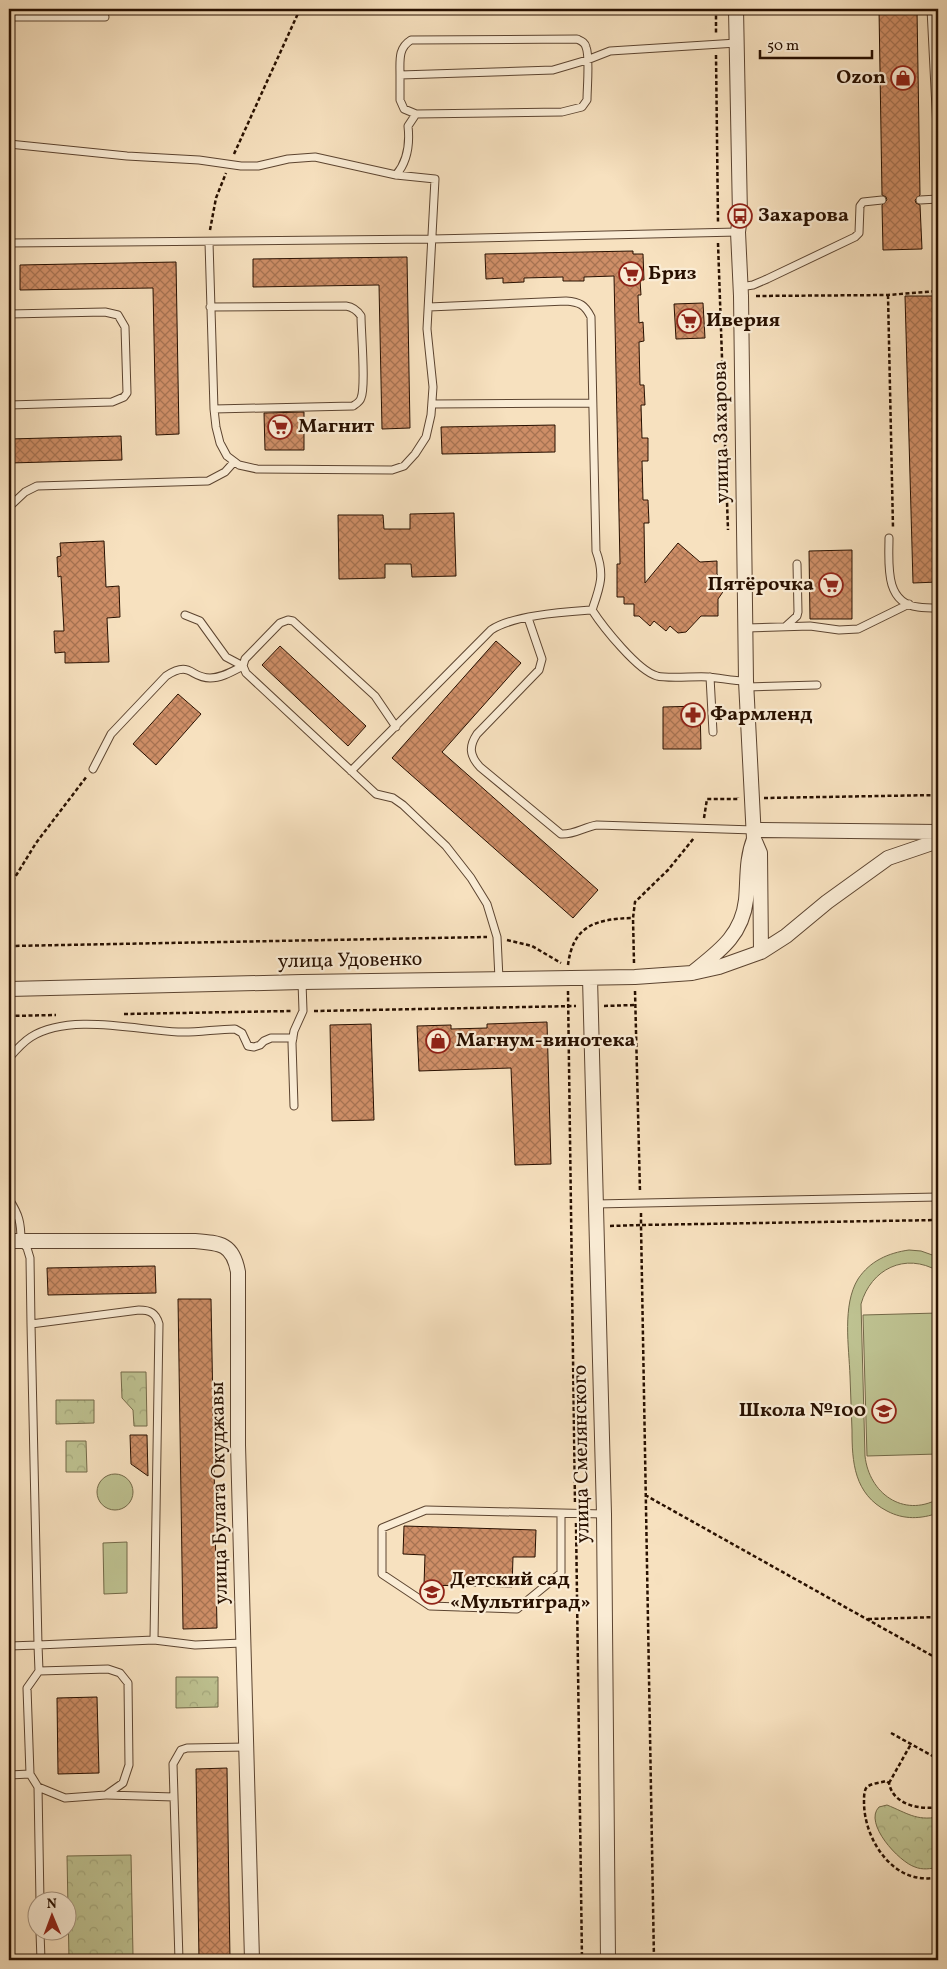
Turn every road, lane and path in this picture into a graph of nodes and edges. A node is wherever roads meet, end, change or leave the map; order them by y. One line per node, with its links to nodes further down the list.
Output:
1 (300, 9): 14 (path)
2 (716, 9): 7 (path)
3 (736, 9): 8 (street, улица Захарова)
4 (931, 9): 13 (lane)
5 (9, 17): 6 (lane)
6 (105, 17)
7 (716, 43): 8 (lane); 9 (lane); 19 (path)
8 (737, 43): 20 (street, улица Захарова)
9 (587, 60): 10 (lane); 10 (lane); 11 (lane)
10 (400, 75): 11 (lane)
11 (416, 114): 15 (lane)
12 (9, 144): 14 (lane)
13 (938, 148)
14 (230, 164): 15 (lane); 22 (path)
15 (396, 175): 21 (lane)
16 (938, 199): 18 (lane)
17 (882, 200): 25 (lane)
18 (920, 200)
19 (718, 232): 20 (lane); 21 (lane); 27 (path)
20 (738, 232): 25 (street, улица Захарова)
21 (432, 239): 22 (lane); 29 (lane)
22 (210, 242): 23 (lane); 28 (lane)
23 (9, 243)
24 (938, 291): 26 (path)
25 (741, 292): 26 (path); 27 (path); 47 (street, улица Захарова)
26 (888, 295): 37 (path)
27 (720, 296): 38 (path)
28 (210, 307): 34 (lane); 34 (lane)
29 (429, 307): 31 (lane); 32 (lane)
30 (9, 314): 33 (lane)
31 (592, 403): 32 (lane); 43 (lane)
32 (433, 404): 35 (lane)
33 (9, 405)
34 (214, 409): 35 (lane)
35 (234, 462): 36 (lane)
36 (9, 506)
37 (893, 528)
38 (728, 533)
39 (889, 538): 41 (lane)
40 (797, 564): 46 (lane)
41 (909, 604): 42 (lane); 46 (lane)
42 (938, 608)
43 (592, 610): 45 (lane); 49 (lane)
44 (185, 615): 48 (lane)
45 (528, 618): 52 (lane); 60 (lane)
46 (786, 626): 47 (lane)
47 (746, 628): 50 (street, улица Захарова)
48 (243, 666): 52 (lane); 54 (lane); 55 (lane)
49 (710, 677): 50 (lane); 53 (lane)
50 (747, 684): 51 (lane); 58 (street, улица Захарова)
51 (817, 685)
52 (396, 727): 55 (lane)
53 (713, 732)
54 (93, 769): 64 (path)
55 (351, 771): 67 (lane)
56 (738, 789): 59 (path)
57 (938, 795): 58 (path)
58 (753, 798): 59 (path); 62 (street, улица Захарова)
59 (738, 799): 60 (path)
60 (701, 828): 62 (lane); 65 (path)
61 (938, 832): 62 (street)
62 (754, 834): 66 (street, улица Захарова); 69 (street)
63 (938, 841): 69 (street, улица Удовенко)
64 (9, 887)
65 (633, 918): 71 (path); 73 (path)
66 (735, 934): 70 (street); 72 (street)
67 (497, 937): 68 (path); 71 (path); 75 (lane)
68 (9, 946)
69 (761, 952): 70 (street, улица Удовенко)
70 (742, 959): 72 (street, улица Удовенко)
71 (568, 972): 74 (street, улица Удовенко); 75 (street, улица Удовенко); 79 (path)
72 (692, 973): 73 (street, улица Удовенко)
73 (635, 977): 74 (street, улица Удовенко); 78 (path)
74 (590, 978): 80 (street, улица Смелянского)
75 (498, 979): 76 (street, улица Удовенко)
76 (302, 982): 77 (street, улица Удовенко); 81 (lane)
77 (9, 989)
78 (635, 1005): 80 (path); 90 (path)
79 (568, 1006): 80 (path); 81 (path); 99 (path)
80 (591, 1006): 91 (street, улица Смелянского)
81 (303, 1011): 82 (path); 85 (lane)
82 (117, 1014)
83 (58, 1015): 84 (path)
84 (9, 1016)
85 (293, 1038): 86 (lane); 87 (lane)
86 (9, 1058)
87 (294, 1106)
88 (938, 1197): 90 (lane)
89 (9, 1199): 95 (lane)
90 (640, 1203): 91 (lane); 93 (path)
91 (596, 1204): 94 (street, улица Смелянского)
92 (938, 1220): 93 (path)
93 (641, 1225): 94 (path); 97 (path)
94 (596, 1226): 100 (street, улица Смелянского)
95 (15, 1241): 96 (lane); 104 (street, улица Булата Окуджавы)
96 (32, 1324): 103 (lane); 105 (lane)
97 (646, 1495): 102 (path); 128 (path)
98 (561, 1513): 98 (lane); 99 (lane)
99 (576, 1513): 100 (lane); 126 (path)
100 (604, 1514): 127 (street, улица Смелянского)
101 (938, 1617): 102 (path)
102 (866, 1619): 107 (path)
103 (154, 1640): 104 (lane); 105 (lane)
104 (242, 1643): 111 (street, улица Булата Окуджавы)
105 (38, 1645): 106 (lane); 108 (lane)
106 (9, 1646)
107 (938, 1659)
108 (39, 1671): 113 (lane); 117 (lane)
109 (890, 1733): 110 (path)
110 (911, 1744): 112 (path); 115 (path)
111 (247, 1746): 118 (lane); 125 (street, улица Булата Окуджавы)
112 (938, 1759)
113 (30, 1774): 114 (lane); 116 (lane)
114 (9, 1775)
115 (889, 1783): 119 (path); 120 (path)
116 (38, 1787): 117 (lane); 121 (lane)
117 (106, 1795): 118 (lane)
118 (174, 1797): 124 (lane)
119 (938, 1807)
120 (938, 1877)
121 (40, 1892)
122 (40, 1942): 123 (lane)
123 (41, 1960)
124 (178, 1960)
125 (252, 1960)
126 (578, 1960)
127 (608, 1960)
128 (654, 1960)

